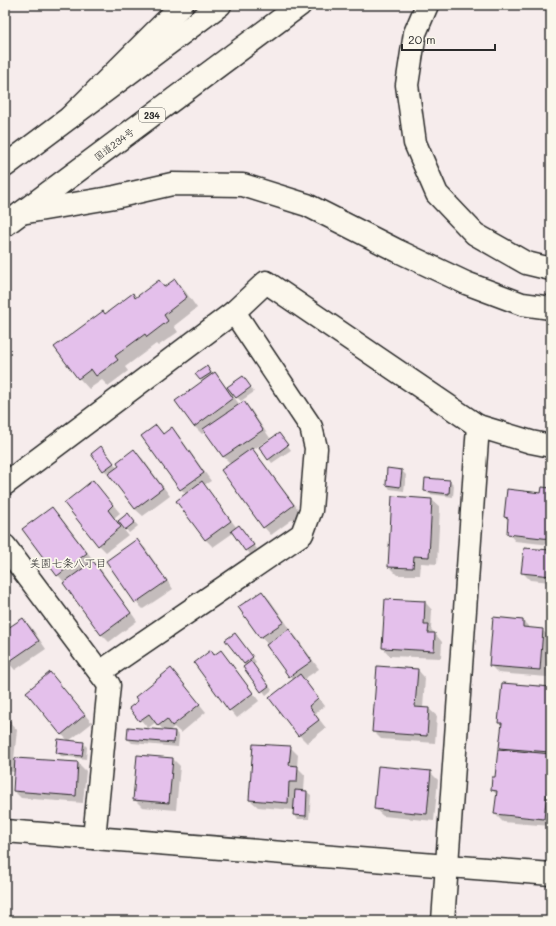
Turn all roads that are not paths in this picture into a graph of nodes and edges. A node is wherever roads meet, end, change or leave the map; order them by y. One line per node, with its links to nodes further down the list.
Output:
1 (182, 5): 5 (main road)
2 (220, 5): 5 (main road)
3 (300, 5): 7 (main road, 国道234号 / 234)
4 (427, 5): 8 (main road)
5 (70, 117): 6 (main road)
6 (5, 166)
7 (13, 219): 9 (main road)
8 (551, 268)
9 (551, 308)
10 (234, 312): 11 (main road); 13 (main road); 15 (main road)
11 (478, 426): 12 (main road); 18 (main road)
12 (551, 446)
13 (5, 484)
14 (5, 546): 15 (main road)
15 (100, 672): 17 (main road)
16 (5, 831): 17 (main road)
17 (94, 838): 18 (main road)
18 (448, 866): 19 (main road); 20 (main road)
19 (551, 874)
20 (444, 921)

